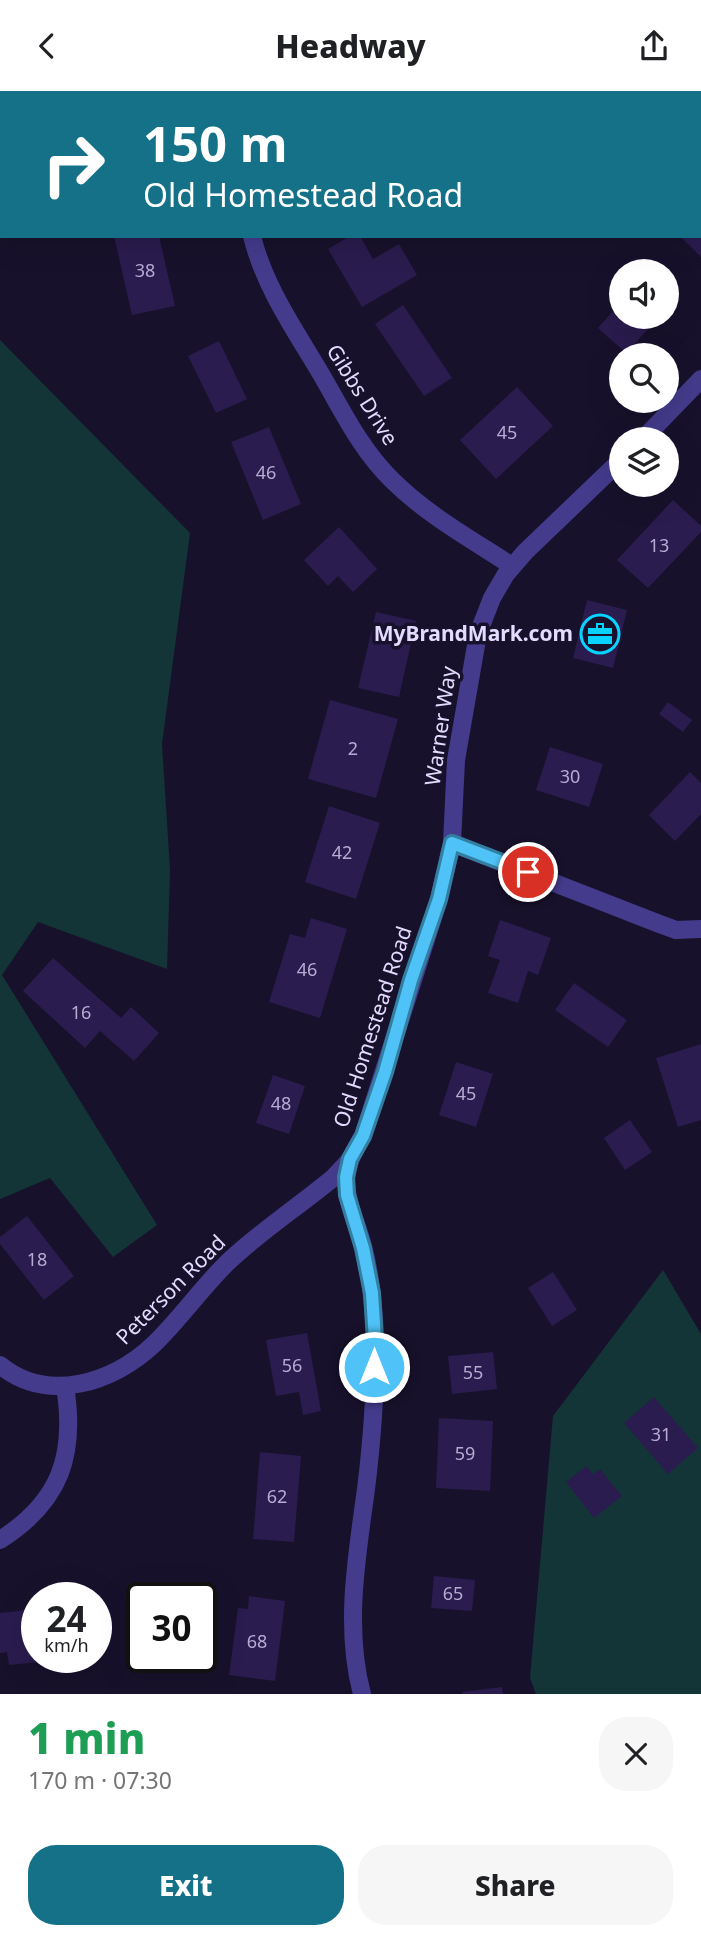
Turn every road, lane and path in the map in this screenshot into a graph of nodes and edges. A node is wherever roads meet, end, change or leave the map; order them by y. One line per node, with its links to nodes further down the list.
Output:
1 (252, 238): 5 (street, Gibbs Drive)
2 (701, 379): 3 (street)
3 (655, 427)
4 (609, 472): 5 (street, Warner Way)
5 (512, 566): 6 (street, Warner Way)
6 (452, 843): 7 (street); 8 (street, Old Homestead Road)
7 (701, 929)
8 (350, 1159): 10 (street, Peterson Road); 12 (street, Old Homestead Road)
9 (0, 1365): 10 (street, Peterson Road)
10 (65, 1386): 11 (street)
11 (0, 1540)
12 (362, 1694)

